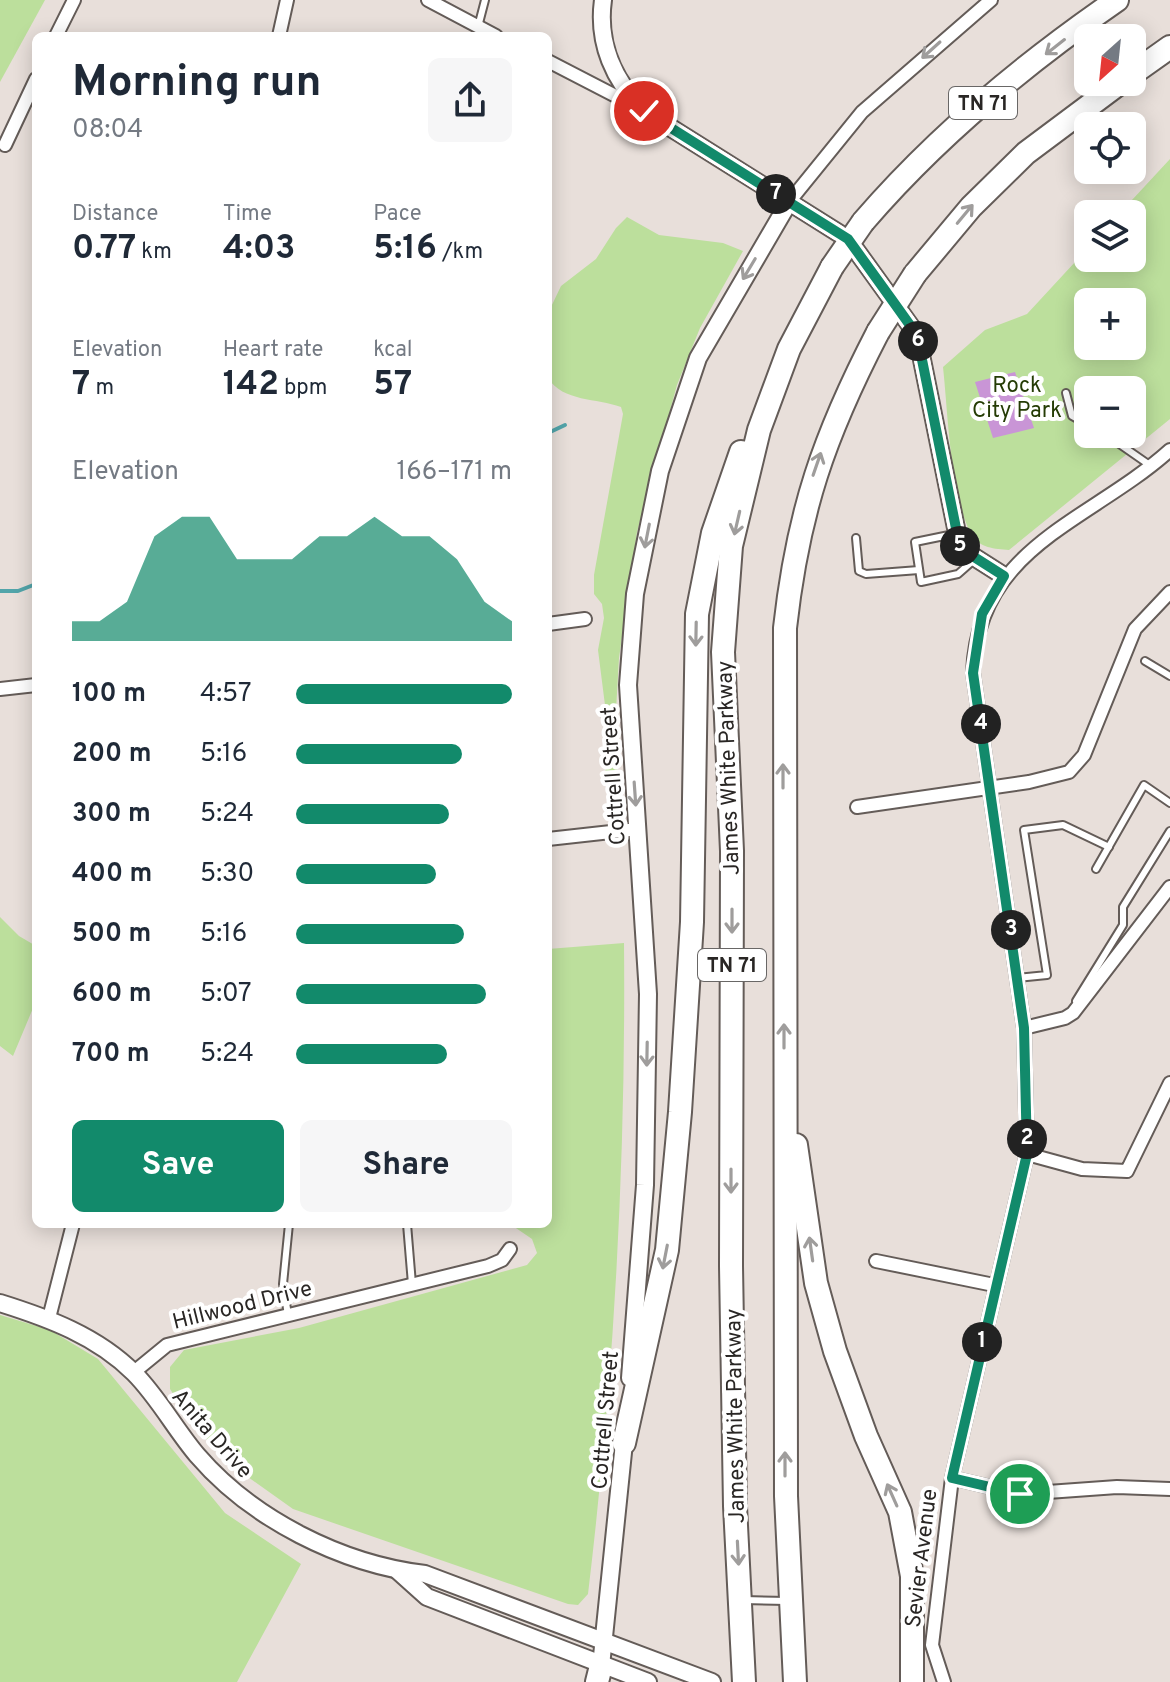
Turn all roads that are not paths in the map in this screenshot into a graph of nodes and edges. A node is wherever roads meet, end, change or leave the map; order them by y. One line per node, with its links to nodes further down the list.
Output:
1 (74, 0): 8 (street)
2 (287, 0): 9 (street)
3 (428, 0): 10 (street)
4 (485, 0): 10 (lane)
5 (603, 0): 16 (street)
6 (991, 0): 18 (street, Cottrell Street, one-way to 18)
7 (1117, 0): 19 (highway, James White Parkway / TN 71, one-way to 19, bridge)
8 (58, 32)
9 (280, 32)
10 (476, 32)
11 (1170, 47): 13 (highway)
12 (552, 63): 16 (street)
13 (1146, 64)
14 (32, 88): 17 (street)
15 (1102, 96): 49 (highway, TN 71, one-way to 15, bridge)
16 (644, 111): 18 (street)
17 (5, 145)
18 (789, 202): 25 (street); 40 (street, Cottrell Street, one-way to 40)
19 (789, 349): 63 (highway, one-way to 63); 67 (highway, James White Parkway / TN 71, one-way to 67)
20 (1066, 393): 21 (lane)
21 (1074, 417)
22 (1125, 448): 24 (lane)
23 (1169, 453): 24 (street, Sevier Avenue)
24 (1151, 466): 29 (street, Sevier Avenue)
25 (957, 533): 27 (street); 28 (lane)
26 (856, 538): 28 (lane)
27 (975, 559): 28 (lane); 29 (street)
28 (919, 570)
29 (1004, 576): 37 (street, Sevier Avenue)
30 (1170, 592): 37 (street)
31 (585, 619): 32 (street)
32 (552, 623)
33 (1145, 661): 34 (lane)
34 (1170, 676)
35 (32, 685): 36 (street)
36 (0, 689)
37 (991, 790): 39 (street); 46 (street, Sevier Avenue)
38 (1170, 803): 43 (lane)
39 (857, 807)
40 (638, 829): 42 (street); 63 (street, Cottrell Street, one-way to 63)
41 (1170, 831): 47 (lane)
42 (552, 839)
43 (1109, 847): 44 (lane); 46 (lane)
44 (1096, 869)
45 (1170, 887): 47 (street)
46 (1017, 978): 48 (street, Sevier Avenue)
47 (1065, 1018): 48 (street)
48 (1024, 1028): 51 (street, Sevier Avenue)
49 (784, 1070): 68 (highway, TN 71, one-way to 49); 75 (highway, one-way to 49)
50 (1170, 1083): 51 (street)
51 (1027, 1154): 58 (street, Sevier Avenue)
52 (72, 1228): 61 (street)
53 (289, 1228): 60 (lane)
54 (407, 1228): 57 (lane)
55 (510, 1249): 57 (street, Hillwood Drive)
56 (876, 1261): 58 (street)
57 (412, 1284): 60 (street, Hillwood Drive)
58 (994, 1285): 64 (street, Sevier Avenue)
59 (0, 1303): 61 (street)
60 (288, 1315): 62 (street, Hillwood Drive)
61 (49, 1318): 62 (street)
62 (134, 1372): 66 (street, Anita Drive)
63 (624, 1443): 69 (street, Cottrell Street)
64 (952, 1478): 65 (street); 76 (street, Sevier Avenue)
65 (1170, 1489)
66 (398, 1571): 69 (street, Anita Drive); 70 (street, Anita Drive)
67 (741, 1600): 68 (lane); 73 (highway, James White Parkway / TN 71)
68 (791, 1601): 74 (highway, TN 71)
69 (603, 1640): 70 (street, Cottrell Street); 72 (street, Anita Drive)
70 (599, 1674): 71 (street, Anita Drive)
71 (648, 1682)
72 (712, 1682)
73 (744, 1682)
74 (795, 1682)
75 (912, 1682)
76 (944, 1682)

